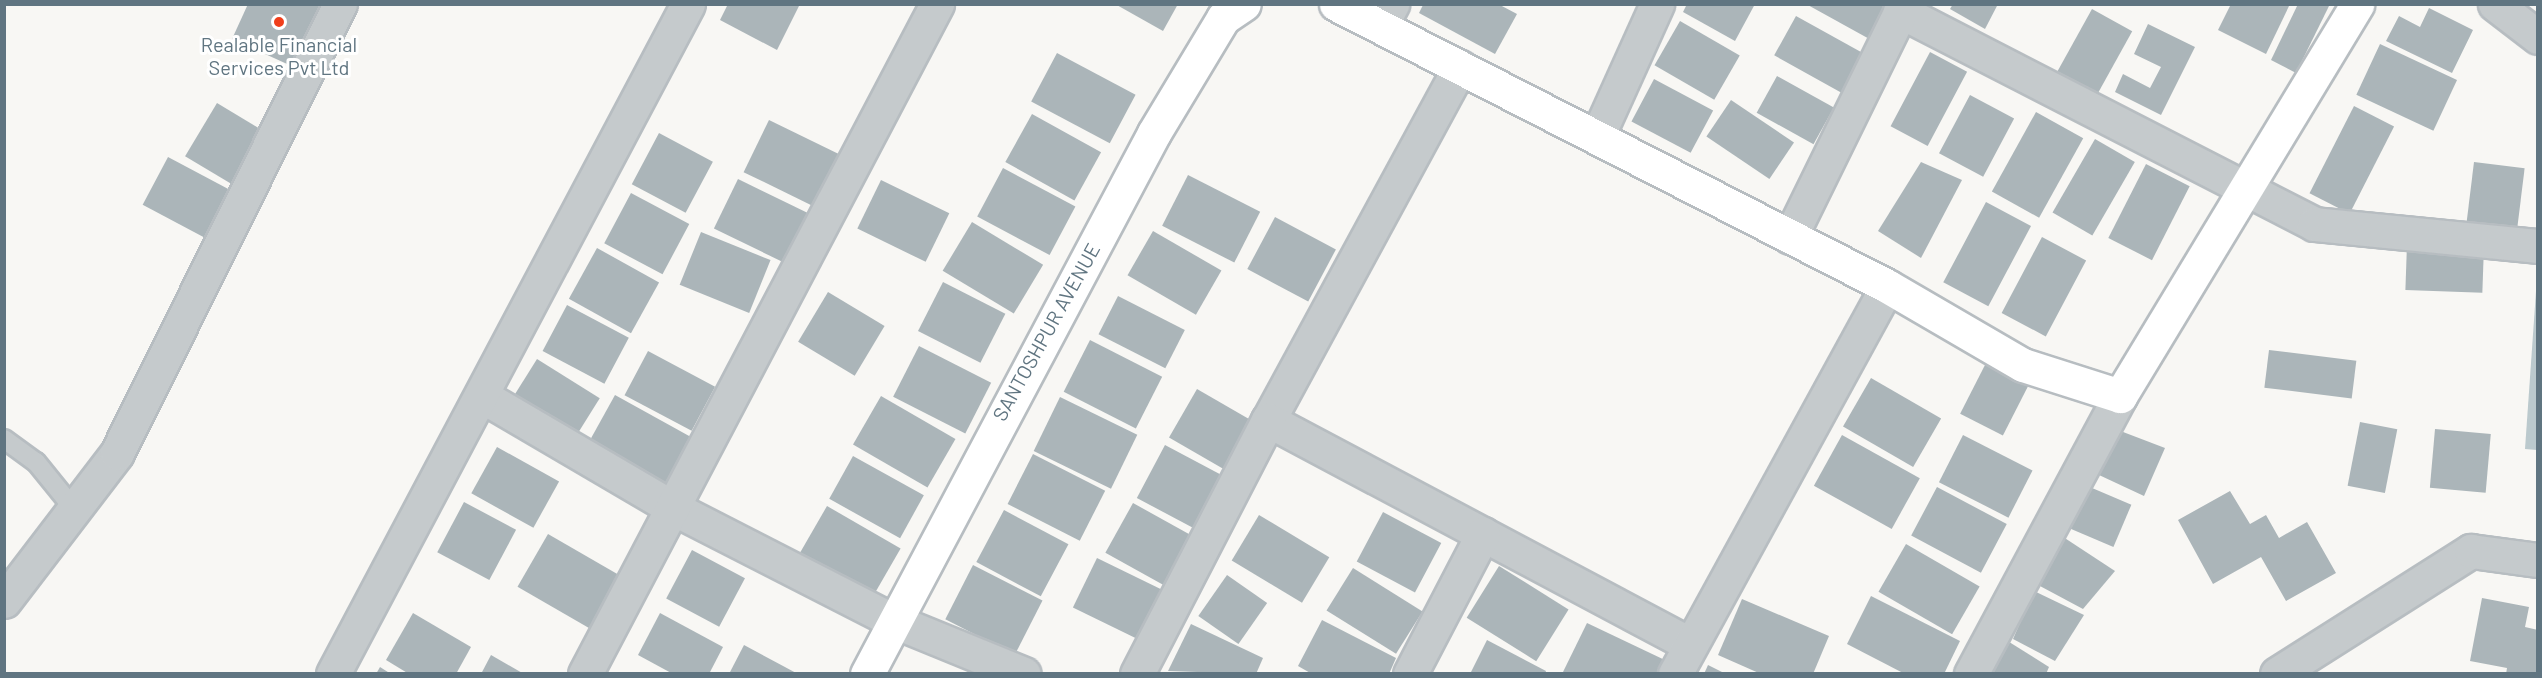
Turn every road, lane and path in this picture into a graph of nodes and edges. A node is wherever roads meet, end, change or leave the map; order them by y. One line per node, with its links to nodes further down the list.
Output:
1 (340, 4): 22 (street)
2 (688, 4): 19 (street)
3 (937, 4): 23 (street)
4 (1244, 4): 27 (main road, SANTOSHPUR AVENUE)
5 (1336, 4): 10 (main road)
6 (1657, 4): 13 (street)
7 (2357, 4): 14 (main road)
8 (2495, 4): 11 (street)
9 (1902, 8): 14 (street); 15 (street)
10 (1387, 15): 12 (main road)
11 (2538, 37)
12 (1460, 67): 13 (main road); 20 (street)
13 (1597, 137): 15 (main road)
14 (2246, 190): 16 (street); 18 (main road)
15 (1790, 237): 17 (main road)
16 (2538, 246)
17 (1887, 286): 18 (main road); 28 (street)
18 (2120, 396): 36 (street)
19 (484, 397): 23 (street); 29 (street)
20 (1268, 420): 24 (street); 33 (street)
21 (4, 439): 22 (lane)
22 (74, 509): 26 (street)
23 (675, 509): 27 (street); 30 (street)
24 (1483, 534): 28 (street); 34 (street)
25 (2538, 561): 37 (street)
26 (4, 601)
27 (894, 621): 31 (main road, SANTOSHPUR AVENUE); 32 (street)
28 (1690, 644): 35 (street)
29 (333, 674)
30 (585, 674)
31 (867, 674)
32 (1024, 674)
33 (1137, 674)
34 (1410, 674)
35 (1674, 674)
36 (1971, 674)
37 (2277, 674)

